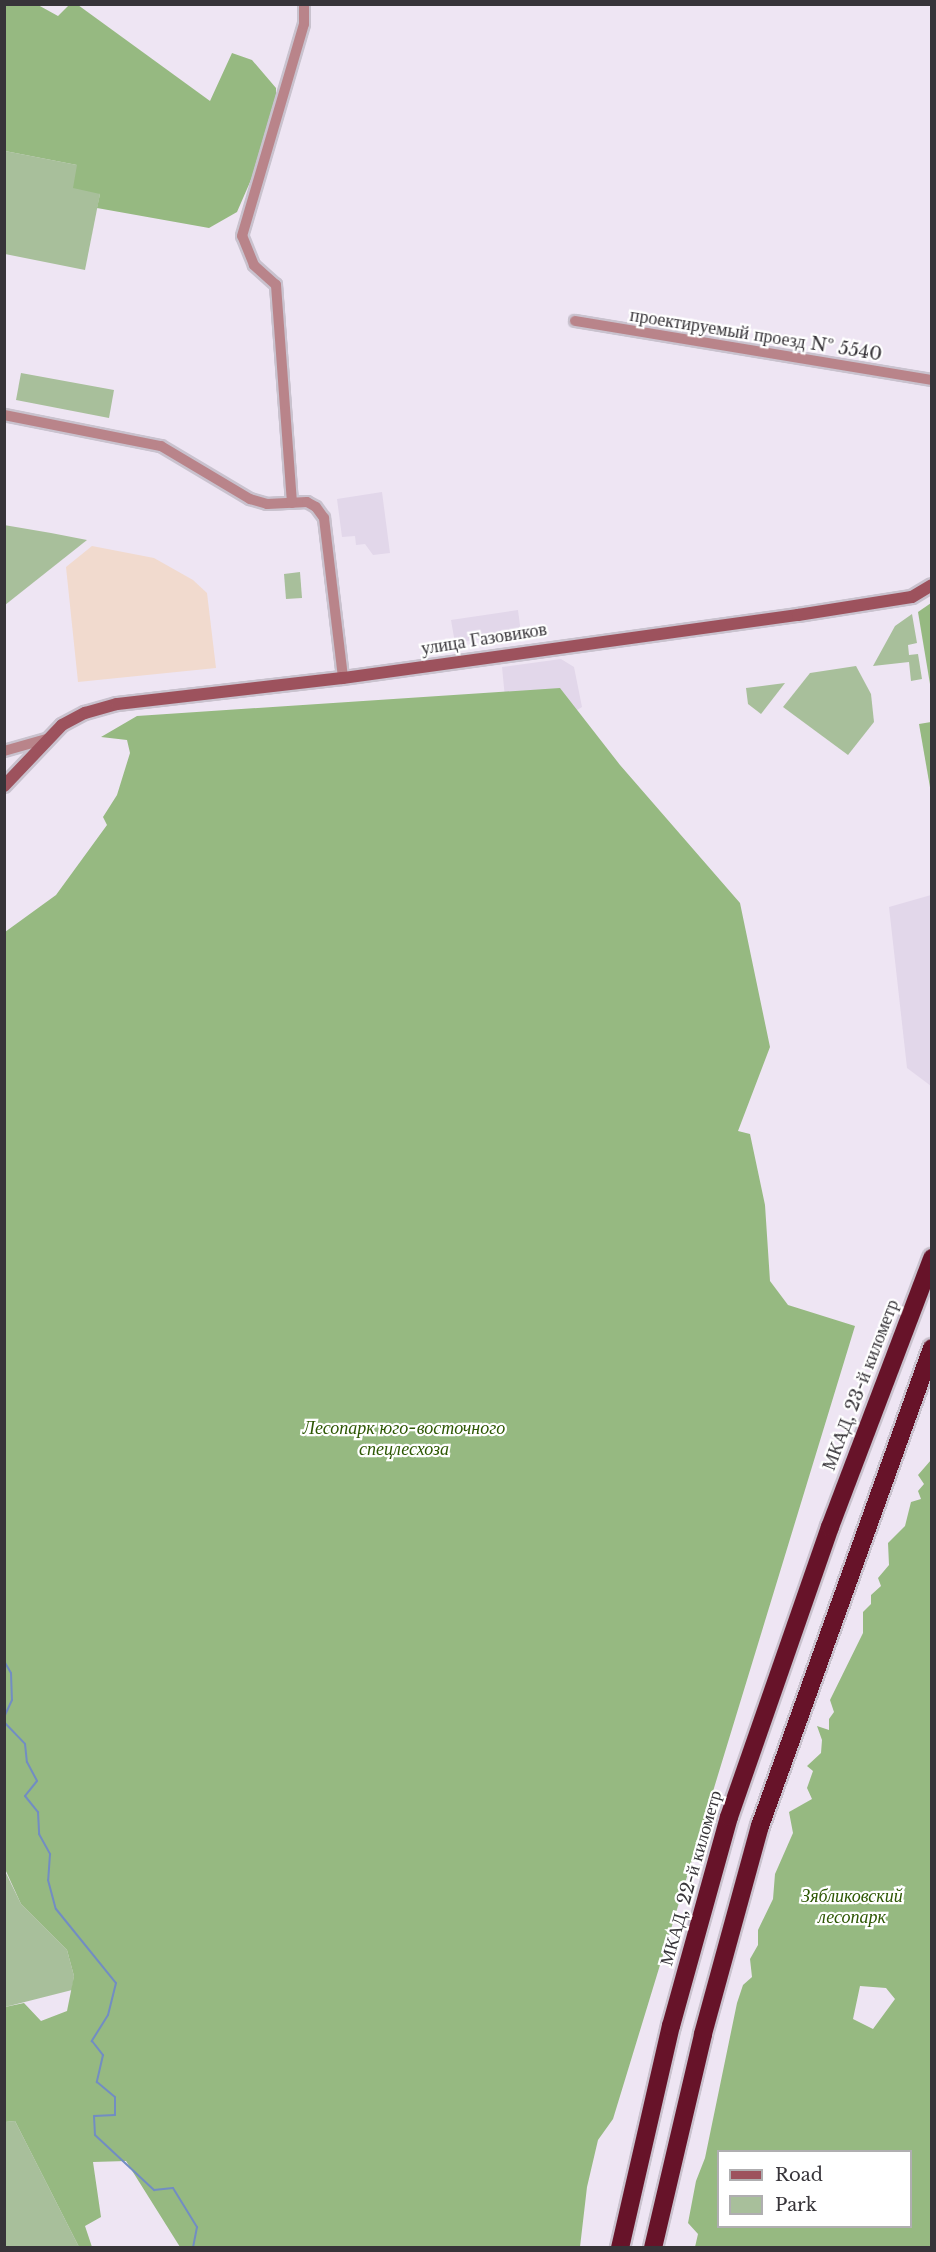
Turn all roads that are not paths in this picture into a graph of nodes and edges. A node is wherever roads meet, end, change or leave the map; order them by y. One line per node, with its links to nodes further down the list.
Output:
1 (304, 4): 5 (street)
2 (575, 321): 3 (street, проектируемый проезд № 5540)
3 (932, 380)
4 (4, 415): 5 (street)
5 (292, 503): 7 (street)
6 (932, 585): 7 (street, улица Газовиков)
7 (343, 678): 8 (street, улица Газовиков)
8 (46, 739): 9 (street); 10 (street, улица Газовиков)
9 (4, 751)
10 (9, 774): 11 (street, улица Газовиков)
11 (4, 786)
12 (932, 1258): 14 (highway, МКАД, 23-й километр)
13 (932, 1348): 16 (highway)
14 (830, 1527): 15 (highway, МКАД, 22-й километр)
15 (620, 2247)
16 (654, 2247)

